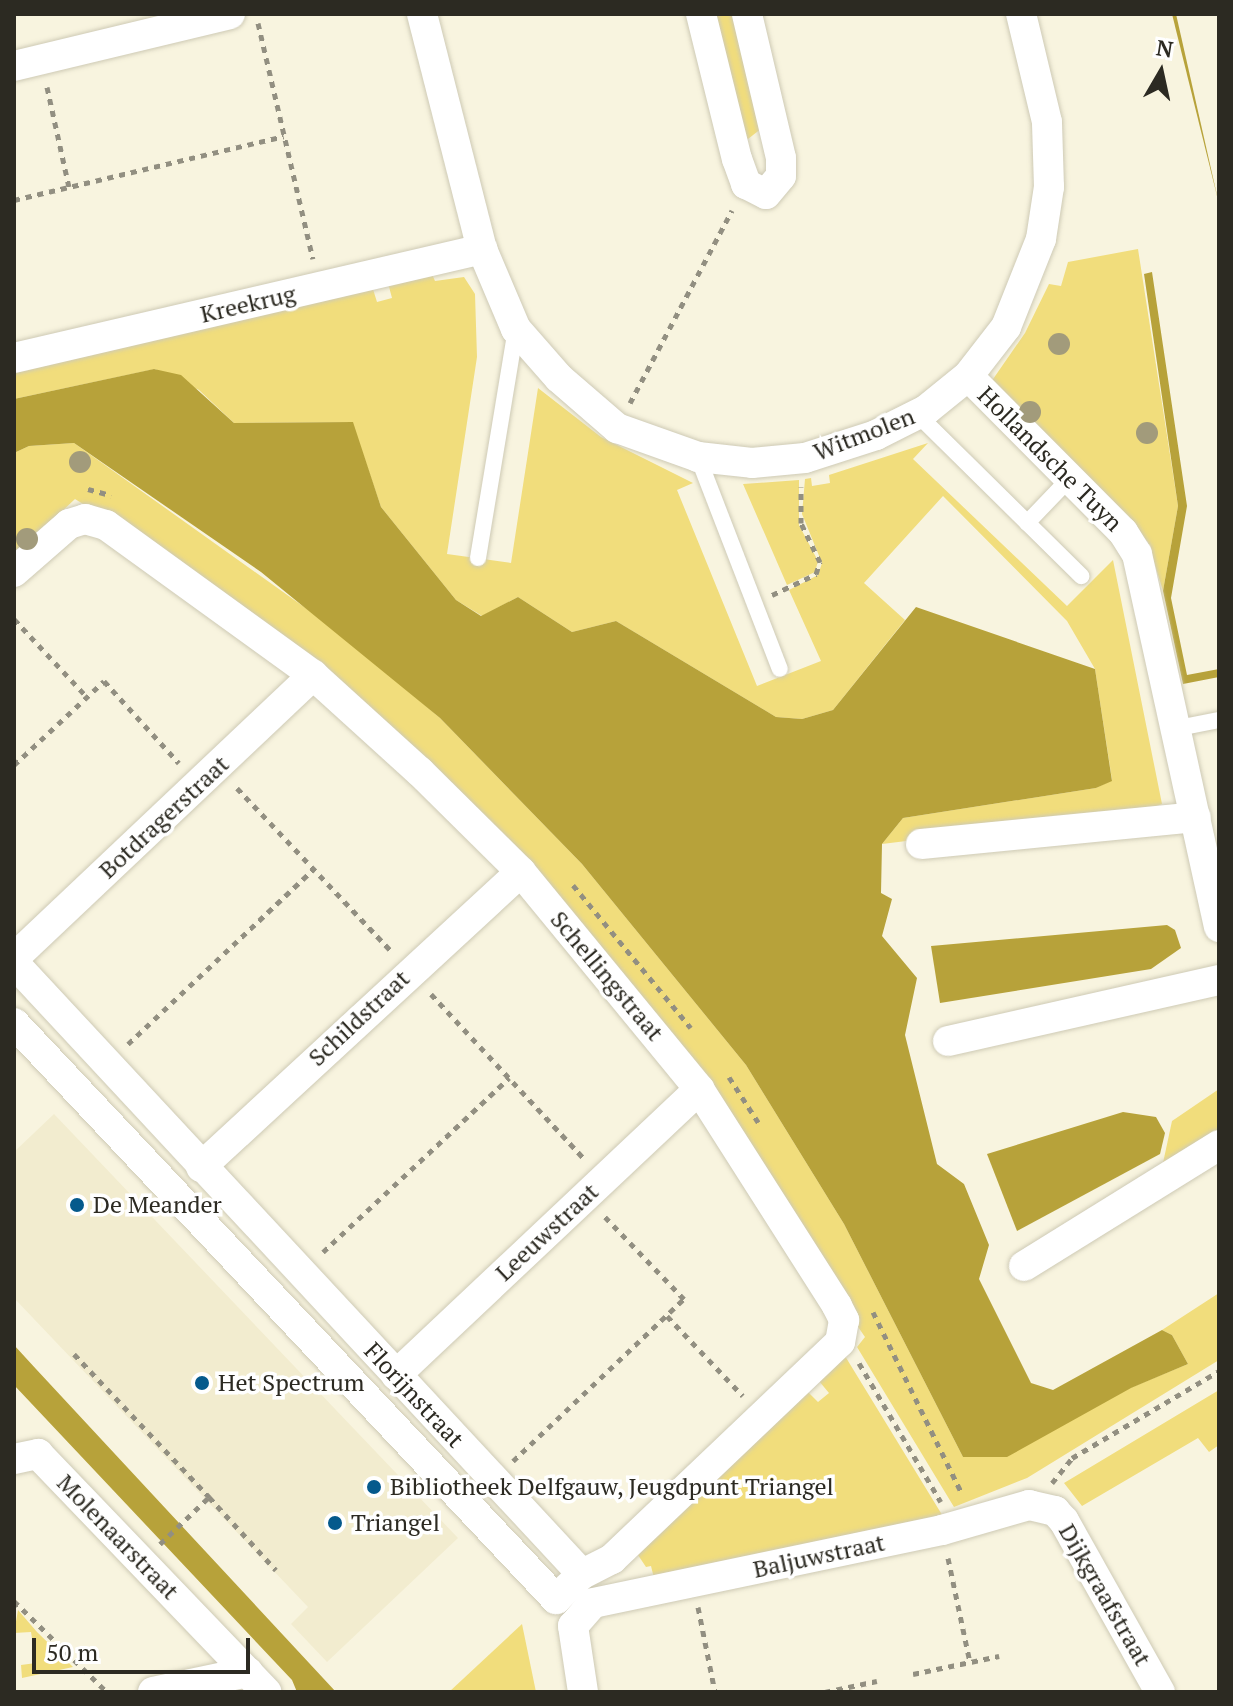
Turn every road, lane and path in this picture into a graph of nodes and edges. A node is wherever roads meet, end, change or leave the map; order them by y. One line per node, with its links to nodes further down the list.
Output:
1 (230, 14): 7 (street)
2 (256, 14): 8 (path)
3 (422, 14): 12 (street, Witmolen)
4 (701, 14): 9 (street)
5 (747, 14): 9 (street)
6 (1021, 14): 16 (street, Witmolen)
7 (27, 63): 10 (path)
8 (284, 136): 10 (path); 13 (path)
9 (746, 184): 18 (path)
10 (69, 187): 11 (path)
11 (14, 200)
12 (482, 249): 13 (street, Kreekrug); 14 (street, Witmolen)
13 (320, 287): 15 (street, Kreekrug)
14 (516, 329): 18 (street, Witmolen); 23 (lane)
15 (14, 358)
16 (968, 376): 17 (street, Witmolen); 21 (street, Hollandsche Tuyn)
17 (917, 414): 20 (street, Witmolen); 22 (lane)
18 (617, 428): 19 (street, Witmolen)
19 (698, 457): 20 (street, Witmolen); 26 (lane)
20 (803, 458): 26 (path)
21 (1070, 478): 22 (lane); 32 (street, Hollandsche Tuyn)
22 (1027, 523): 25 (lane)
23 (478, 558)
24 (14, 572): 29 (street, Schellingstraat)
25 (1081, 576)
26 (754, 603): 28 (lane)
27 (14, 619): 30 (path)
28 (780, 669)
29 (313, 675): 34 (street, Botdragerstraat); 38 (street, Schellingstraat)
30 (87, 697): 33 (path); 34 (path)
31 (1219, 720): 32 (lane)
32 (1178, 728): 35 (street, Hollandsche Tuyn)
33 (14, 765)
34 (207, 775): 37 (path); 41 (street, Botdragerstraat)
35 (1196, 817): 36 (street); 39 (street, Hollandsche Tuyn)
36 (921, 844)
37 (314, 869): 42 (path); 46 (path)
38 (521, 872): 42 (street, Schildstraat); 48 (street, Schellingstraat)
39 (1214, 880): 40 (street, Hollandsche Tuyn)
40 (1219, 927)
41 (14, 961): 46 (street, Florijnstraat)
42 (409, 970): 47 (path); 51 (street, Schildstraat)
43 (1219, 980): 45 (street)
44 (14, 1023): 49 (street, Florijnstraat)
45 (948, 1041)
46 (107, 1064): 49 (street); 51 (street, Florijnstraat)
47 (509, 1078): 52 (path); 54 (path)
48 (699, 1089): 52 (street, Leeuwstraat); 58 (street, Schellingstraat)
49 (77, 1090): 55 (street, Florijnstraat)
50 (1219, 1145): 53 (street)
51 (201, 1167): 54 (street, Florijnstraat)
52 (594, 1188): 57 (path); 61 (street, Leeuwstraat)
53 (1024, 1266)
54 (300, 1274): 55 (street); 61 (street, Florijnstraat)
55 (273, 1299): 70 (street, Florijnstraat)
56 (872, 1311): 67 (path)
57 (667, 1316): 62 (path); 64 (path)
58 (840, 1342): 62 (street); 67 (path)
59 (74, 1354): 65 (path)
60 (1219, 1371): 66 (path)
61 (396, 1375): 64 (street, Florijnstraat)
62 (762, 1416): 70 (street)
63 (14, 1459): 77 (street, Molenaarstraat)
64 (493, 1479): 70 (street, Florijnstraat)
65 (209, 1497): 68 (path); 69 (path)
66 (1043, 1506): 67 (street, Baljuwstraat); 83 (street, Dijkgraafstraat)
67 (958, 1526): 71 (street, Baljuwstraat); 74 (path)
68 (156, 1548)
69 (276, 1570)
70 (582, 1574)
71 (693, 1583): 80 (street, Baljuwstraat); 81 (path)
72 (14, 1601): 78 (path)
73 (999, 1656): 74 (path)
74 (970, 1662): 75 (path)
75 (913, 1674)
76 (877, 1681): 82 (path)
77 (257, 1682): 79 (street)
78 (107, 1692)
79 (153, 1692)
80 (583, 1692)
81 (715, 1692)
82 (825, 1692)
83 (1160, 1692)

